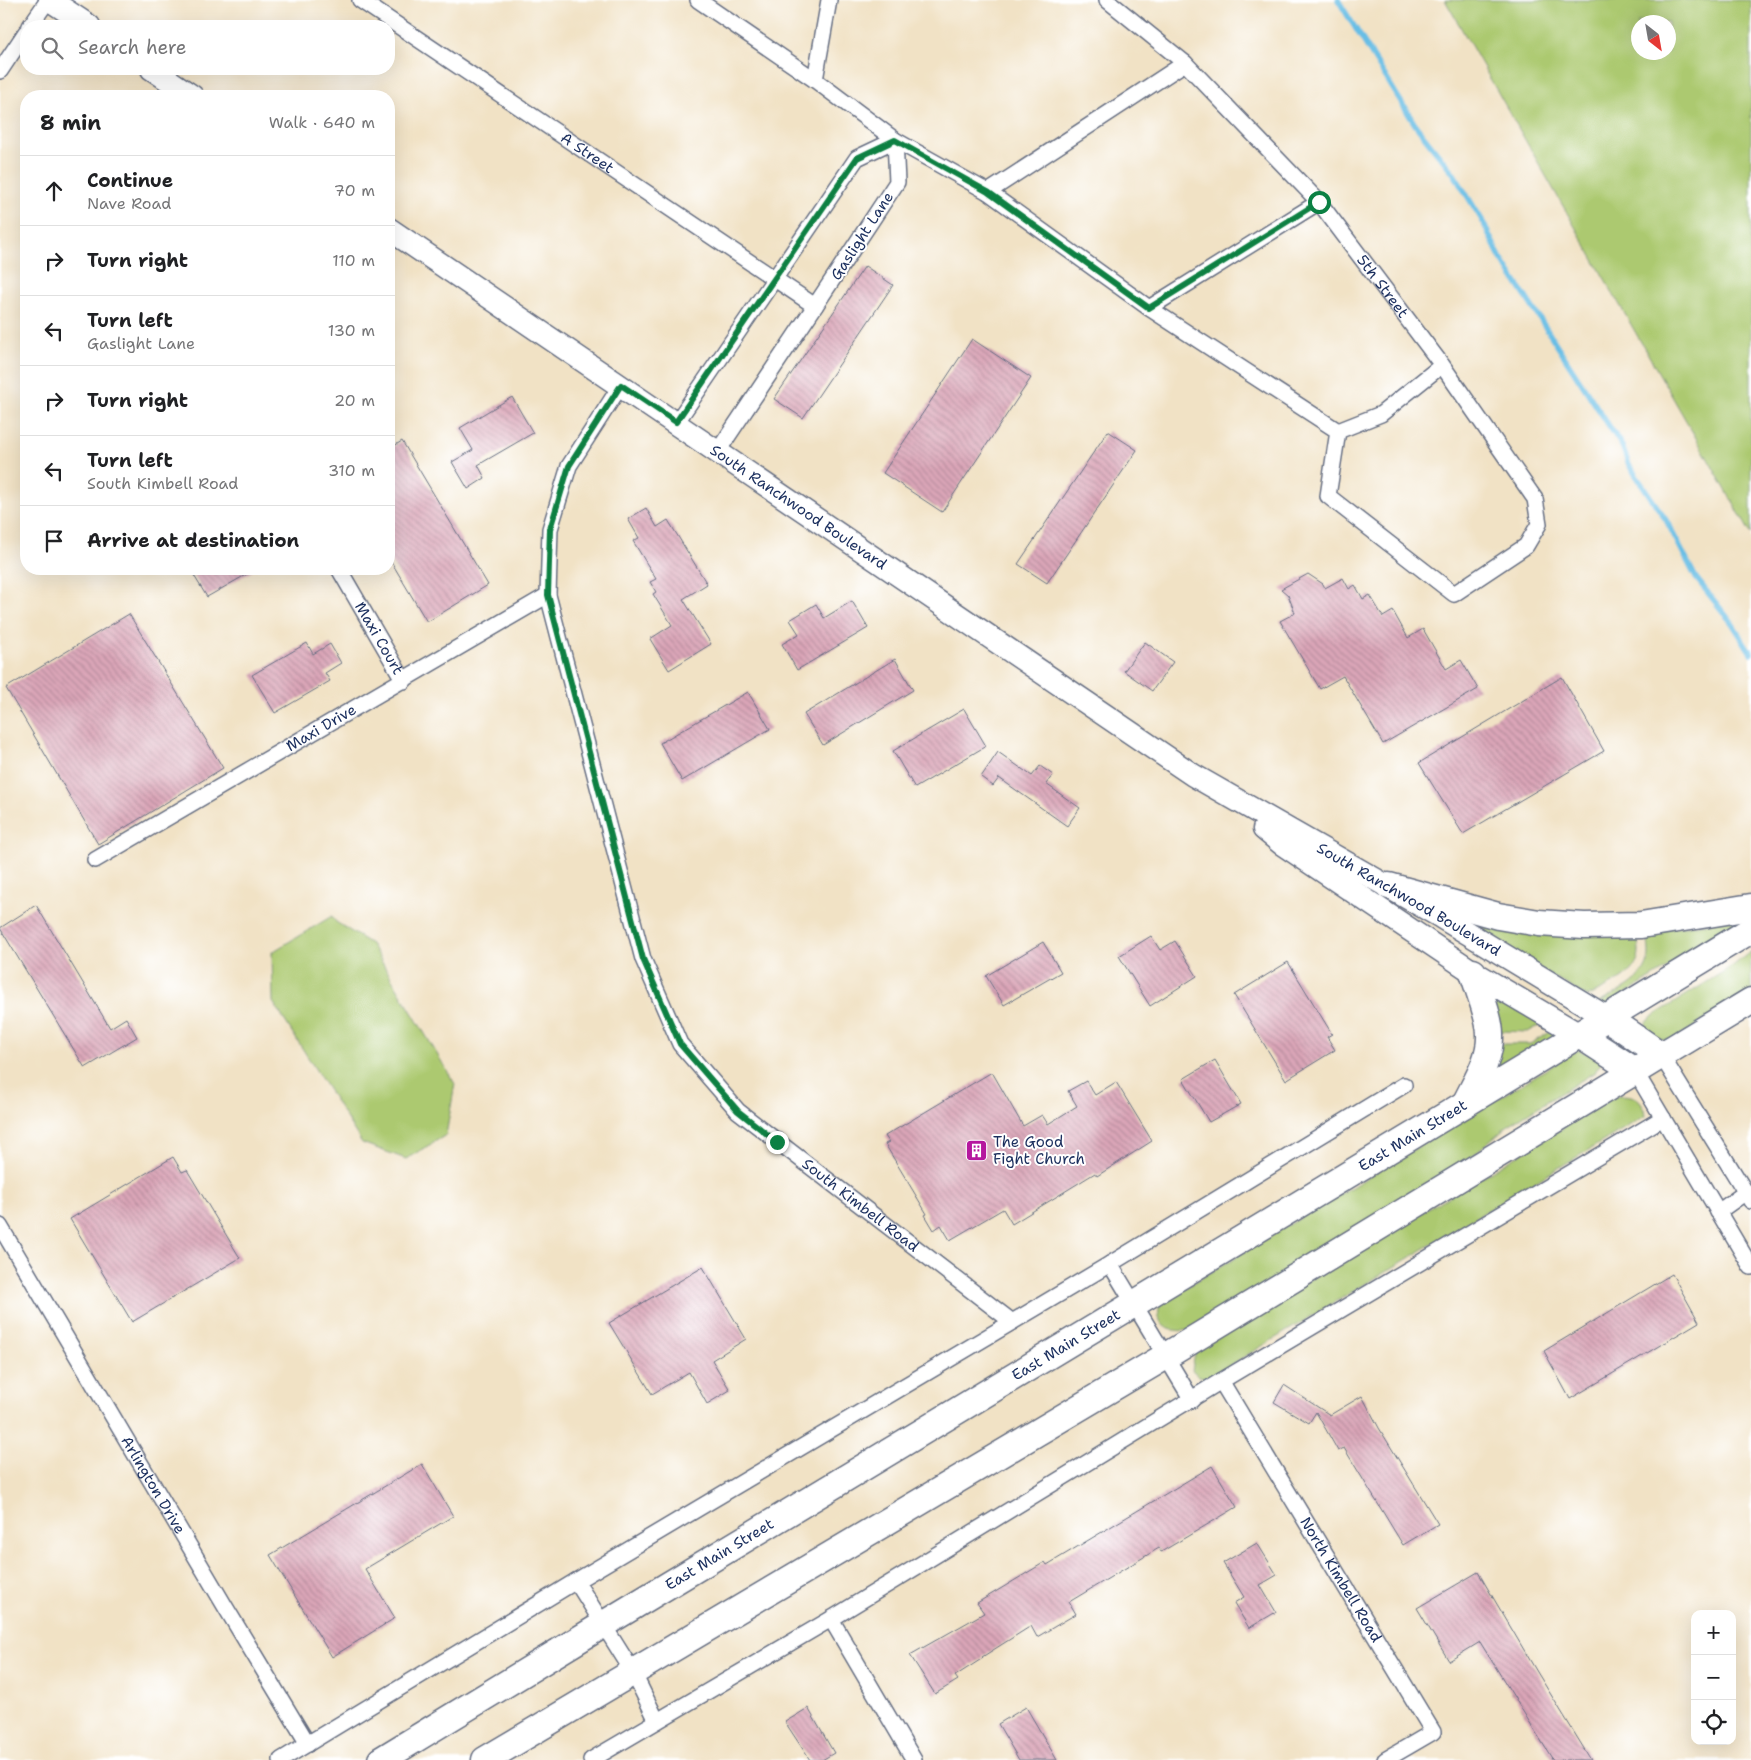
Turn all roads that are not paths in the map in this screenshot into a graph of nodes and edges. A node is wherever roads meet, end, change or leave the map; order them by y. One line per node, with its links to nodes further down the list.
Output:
1 (49, 0): 6 (street); 7 (main road)
2 (360, 0): 8 (street, A Street)
3 (698, 0): 14 (street)
4 (829, 0): 14 (street)
5 (1107, 0): 11 (street, 5th Street)
6 (34, 20)
7 (80, 20)
8 (390, 20)
9 (395, 24): 20 (street, A Street)
10 (20, 41): 12 (street)
11 (1185, 63): 17 (street); 18 (street, 5th Street)
12 (0, 71)
13 (161, 75): 15 (main road)
14 (815, 80): 16 (street)
15 (183, 90)
16 (895, 140): 17 (street); 20 (street); 21 (street, Gaslight Lane)
17 (988, 192): 22 (street)
18 (1319, 202): 22 (street); 23 (street, 5th Street)
19 (395, 232): 24 (main road, South Ranchwood Boulevard)
20 (774, 278): 21 (street, A Street); 25 (street)
21 (816, 306): 27 (street, Gaslight Lane)
22 (1149, 308): 26 (street)
23 (1442, 365): 26 (street); 26 (street, 5th Street)
24 (621, 385): 25 (main road, South Ranchwood Boulevard); 29 (street, South Kimbell Road)
25 (676, 422): 27 (main road, South Ranchwood Boulevard)
26 (1338, 431)
27 (718, 451): 31 (main road, South Ranchwood Boulevard)
28 (342, 575): 30 (street, Maxi Court)
29 (548, 595): 30 (street, Maxi Drive); 51 (street, South Kimbell Road)
30 (404, 681): 32 (street, Maxi Drive)
31 (1209, 784): 33 (main road, South Ranchwood Boulevard); 36 (main road, South Ranchwood Boulevard)
32 (95, 860)
33 (1389, 886): 34 (highway); 38 (main road, South Ranchwood Boulevard)
34 (1751, 907)
35 (1751, 930): 38 (highway, East Main Street)
36 (1473, 972): 39 (main road, South Ranchwood Boulevard); 43 (highway)
37 (1751, 1001): 40 (highway)
38 (1606, 1017): 39 (highway, East Main Street); 40 (highway)
39 (1578, 1034): 41 (highway); 43 (highway, East Main Street)
40 (1661, 1055): 41 (highway); 45 (street)
41 (1635, 1071): 44 (street); 52 (highway)
42 (1404, 1085): 48 (street)
43 (1466, 1104): 50 (highway, East Main Street)
44 (1664, 1118): 46 (street); 53 (street)
45 (1748, 1196): 46 (street)
46 (1718, 1212): 49 (street)
47 (0, 1226): 60 (street, Arlington Drive)
48 (1110, 1264): 50 (street); 51 (street)
49 (1751, 1268)
50 (1133, 1304): 52 (street); 57 (highway, East Main Street)
51 (1011, 1321): 55 (street)
52 (1166, 1356): 54 (street); 58 (highway)
53 (1221, 1381): 54 (street); 66 (street, North Kimbell Road)
54 (1192, 1400): 56 (street)
55 (576, 1581): 57 (street); 60 (street)
56 (831, 1619): 59 (street); 65 (street)
57 (604, 1624): 58 (street); 62 (highway, East Main Street)
58 (633, 1672): 59 (street); 63 (highway)
59 (657, 1720): 64 (street)
60 (308, 1744): 61 (street)
61 (281, 1760)
62 (381, 1760)
63 (485, 1760)
64 (591, 1760)
65 (914, 1760)
66 (1385, 1760)

